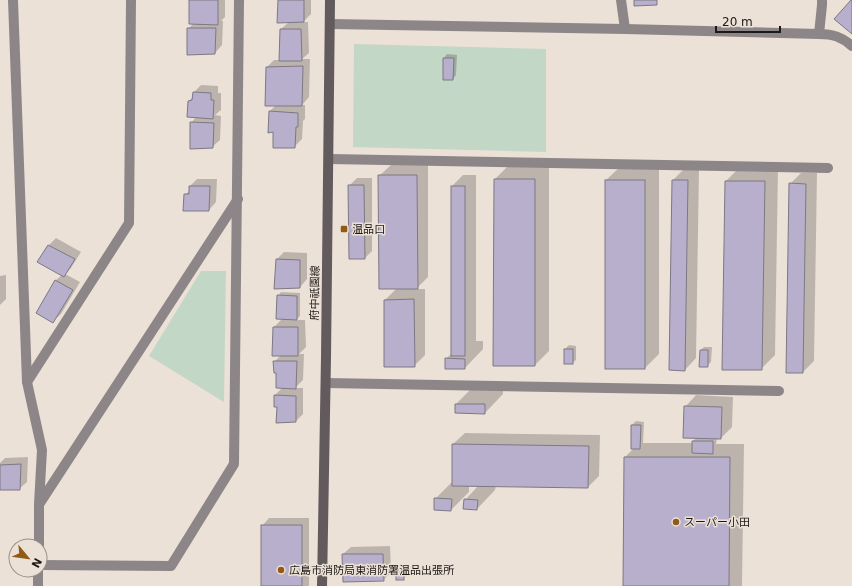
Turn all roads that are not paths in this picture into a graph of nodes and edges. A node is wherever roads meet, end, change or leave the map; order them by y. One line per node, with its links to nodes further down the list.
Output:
1 (13, 0): 14 (street)
2 (131, 0): 14 (street)
3 (240, 0): 13 (street)
4 (330, 0): 7 (main road, 府中祇園線)
5 (621, 0): 8 (street)
6 (822, 0): 9 (street)
7 (330, 24): 8 (street); 11 (main road, 府中祇園線)
8 (625, 29): 9 (street)
9 (819, 34): 10 (street)
10 (852, 46)
11 (329, 159): 12 (street); 15 (main road, 府中祇園線)
12 (828, 168)
13 (238, 199): 17 (street); 19 (street)
14 (27, 382): 17 (street)
15 (326, 384): 16 (street); 20 (main road, 府中祇園線)
16 (779, 391)
17 (39, 504): 18 (street)
18 (39, 538)
19 (48, 565)
20 (322, 586)

